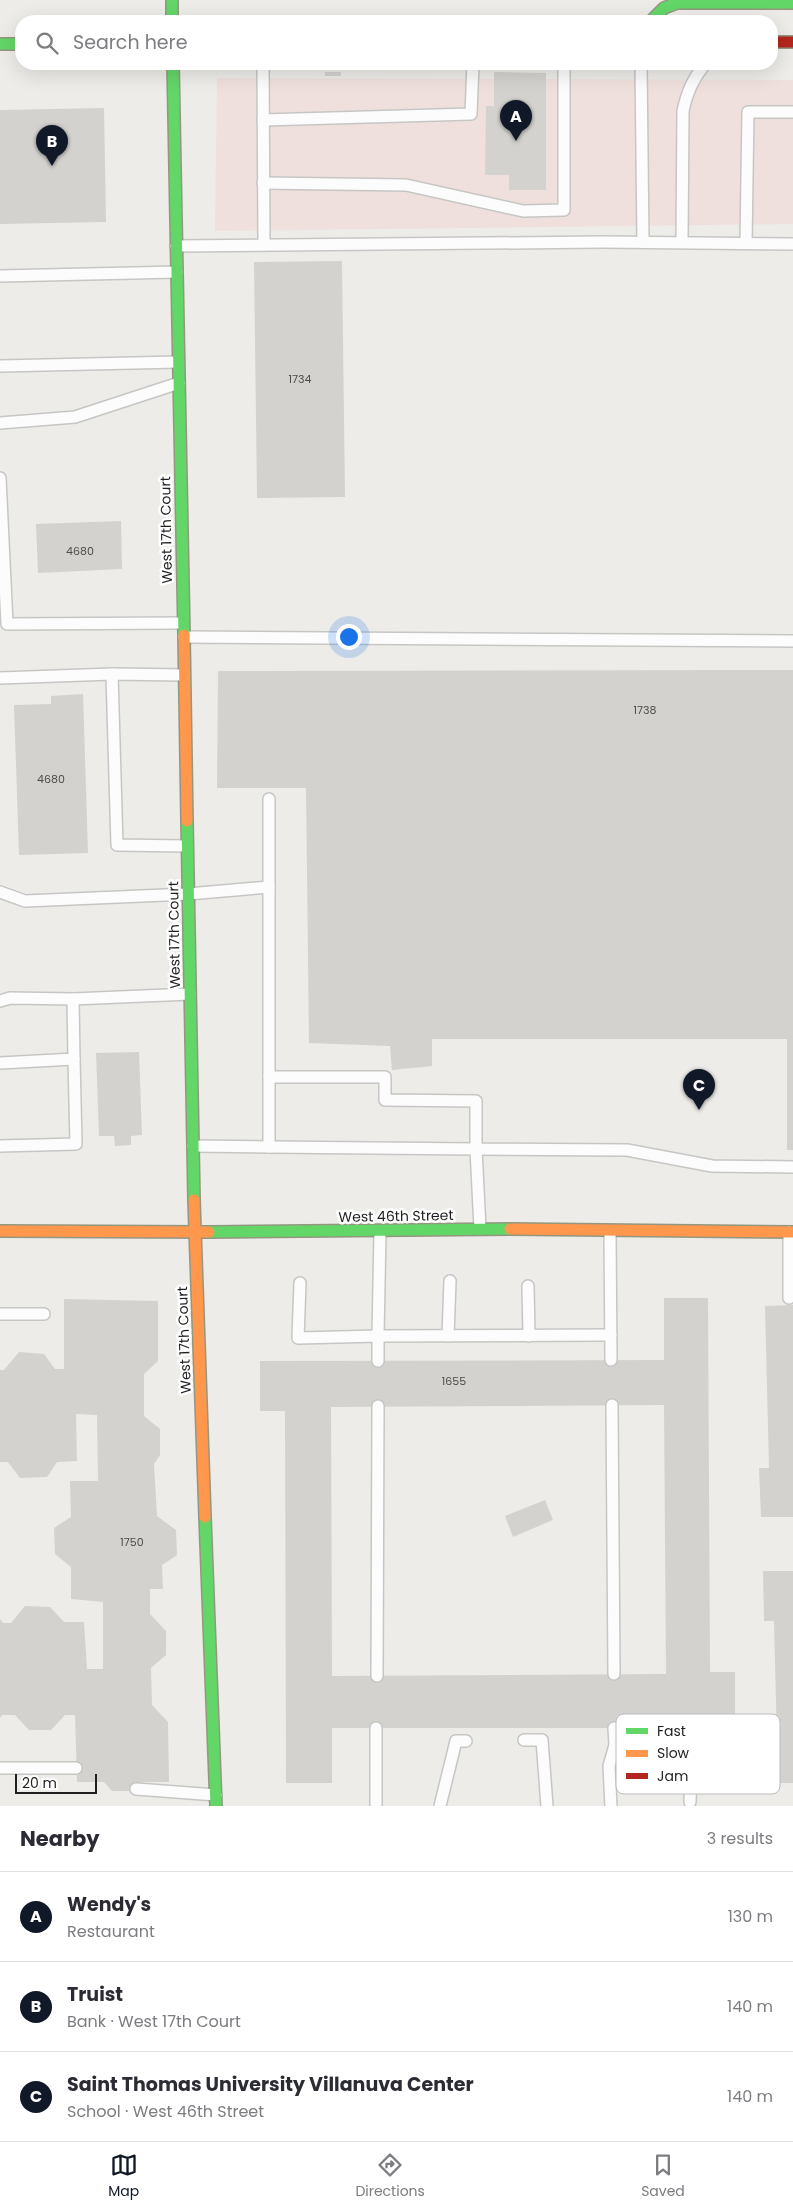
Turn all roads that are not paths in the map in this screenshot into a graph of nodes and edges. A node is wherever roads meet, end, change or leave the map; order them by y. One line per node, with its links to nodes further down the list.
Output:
1 (172, 0): 3 (street)
2 (793, 3): 4 (street)
3 (172, 15)
4 (657, 15)
5 (778, 42): 6 (street)
6 (793, 42)
7 (0, 44): 8 (street)
8 (15, 44)
9 (173, 70): 23 (street, West 17th Court)
10 (263, 70): 16 (lane)
11 (473, 70): 16 (lane)
12 (564, 70): 17 (lane)
13 (641, 70): 18 (lane)
14 (700, 70): 19 (lane)
15 (793, 112): 20 (lane)
16 (263, 120): 17 (lane)
17 (263, 183): 22 (lane)
18 (643, 242): 19 (lane); 22 (lane)
19 (682, 242): 20 (lane)
20 (746, 243): 21 (lane)
21 (793, 244)
22 (264, 245): 23 (lane)
23 (176, 246): 24 (street, West 17th Court)
24 (177, 272): 25 (lane); 26 (street, West 17th Court)
25 (0, 276)
26 (178, 362): 27 (lane); 28 (street, West 17th Court)
27 (0, 366)
28 (179, 383): 29 (lane); 31 (street, West 17th Court)
29 (0, 422)
30 (0, 478): 31 (lane)
31 (183, 623): 32 (street, West 17th Court)
32 (184, 637): 33 (lane); 35 (street, West 17th Court)
33 (793, 642)
34 (112, 674): 35 (lane); 36 (lane); 38 (lane)
35 (184, 675): 38 (street, West 17th Court)
36 (0, 678)
37 (269, 799): 39 (lane)
38 (187, 846): 41 (street, West 17th Court)
39 (269, 887): 41 (lane); 47 (lane)
40 (0, 892): 41 (lane)
41 (188, 894): 42 (street, West 17th Court)
42 (190, 994): 43 (lane); 49 (street, West 17th Court)
43 (73, 999): 44 (lane); 45 (lane)
44 (0, 1001)
45 (74, 1059): 46 (lane); 48 (lane)
46 (0, 1063)
47 (269, 1077): 50 (lane); 51 (lane)
48 (0, 1146)
49 (193, 1146): 50 (lane); 55 (street, West 17th Court)
50 (269, 1147): 51 (lane)
51 (476, 1149): 52 (lane); 53 (lane)
52 (793, 1167)
53 (480, 1229): 56 (street, West 46th Street); 57 (street, West 46th Street)
54 (0, 1231): 55 (street, West 46th Street)
55 (195, 1232): 56 (street, West 46th Street); 84 (street, West 17th Court)
56 (380, 1232): 66 (lane)
57 (610, 1232): 58 (street, West 46th Street); 65 (lane)
58 (791, 1232): 62 (lane)
59 (450, 1281): 67 (lane)
60 (300, 1283): 66 (lane)
61 (528, 1286): 68 (lane)
62 (789, 1298)
63 (0, 1314): 64 (lane)
64 (44, 1314)
65 (611, 1335): 68 (lane); 70 (lane)
66 (378, 1336): 67 (lane); 69 (lane)
67 (448, 1336): 68 (lane)
68 (529, 1336)
69 (378, 1360)
70 (611, 1360)
71 (612, 1405): 73 (lane)
72 (378, 1406): 74 (lane)
73 (614, 1674)
74 (377, 1676)
75 (376, 1728): 86 (lane)
76 (614, 1728): 79 (lane)
77 (524, 1740): 88 (lane)
78 (466, 1741): 87 (lane)
79 (615, 1745): 89 (lane)
80 (0, 1768): 81 (lane)
81 (76, 1768)
82 (136, 1789): 84 (lane)
83 (690, 1794): 85 (lane)
84 (216, 1801)
85 (690, 1802)
86 (376, 1806)
87 (440, 1806)
88 (548, 1806)
89 (611, 1806)

